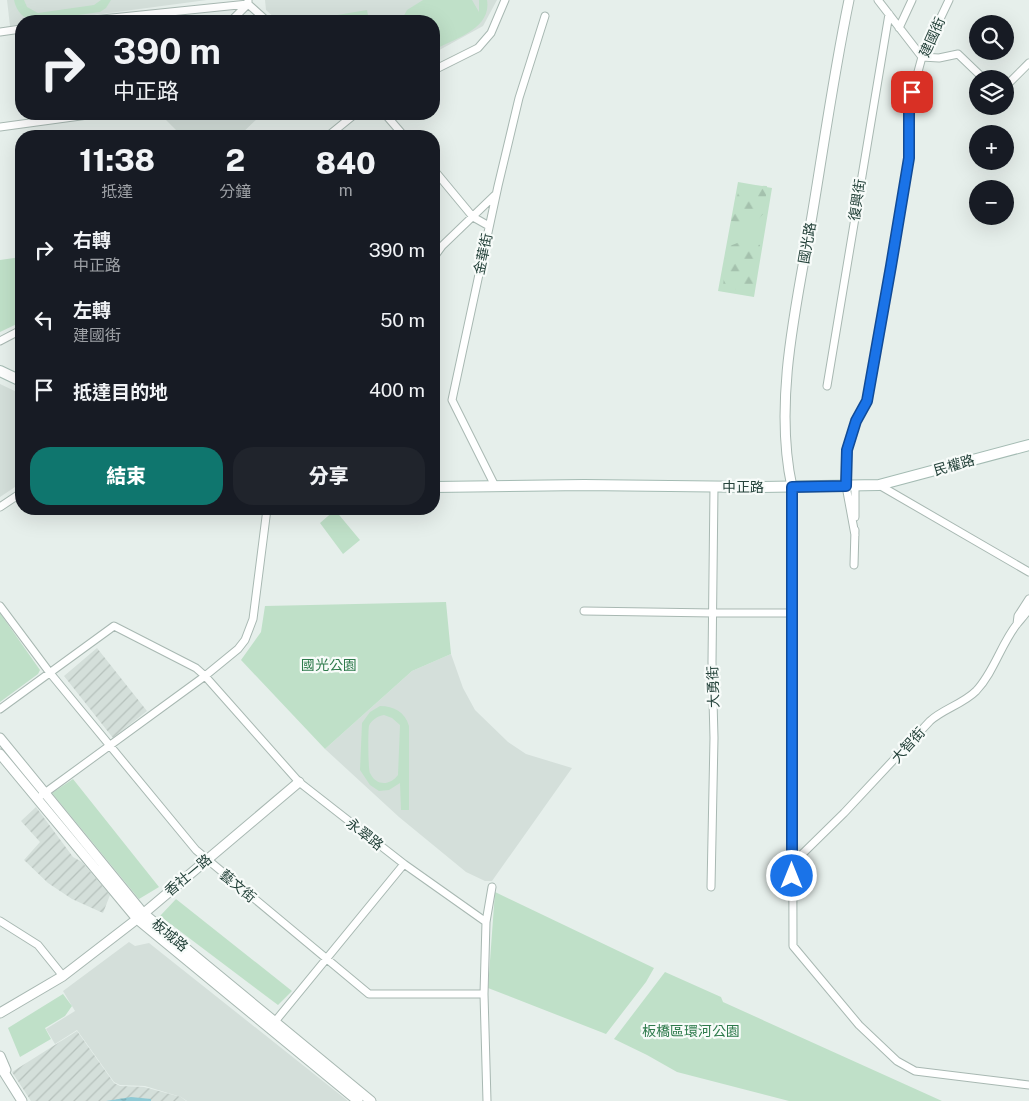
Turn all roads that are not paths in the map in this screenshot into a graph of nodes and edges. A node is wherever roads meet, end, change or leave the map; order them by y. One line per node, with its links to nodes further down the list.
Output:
1 (505, 0): 17 (street)
2 (849, 0): 42 (street, 國光路)
3 (878, 0): 7 (street)
4 (912, 0): 12 (street)
5 (949, 0): 15 (street, 建國街)
6 (248, 2): 8 (street); 9 (street); 10 (street)
7 (889, 14): 12 (street); 35 (street, 復興街)
8 (135, 15)
9 (236, 15)
10 (261, 15)
11 (545, 16): 27 (street, 金華街)
12 (899, 28): 15 (street)
13 (15, 30): 14 (street)
14 (0, 32)
15 (922, 57): 18 (street); 39 (street, 建國街)
16 (1029, 63): 19 (street)
17 (440, 67)
18 (975, 70)
19 (1014, 80)
20 (48, 120): 23 (street)
21 (348, 120): 24 (street)
22 (390, 120): 25 (street)
23 (0, 126)
24 (335, 130)
25 (399, 130)
26 (440, 177): 28 (street)
27 (496, 195): 28 (street); 29 (street, 金華街)
28 (473, 216): 29 (street); 30 (street)
29 (489, 226): 38 (street, 金華街)
30 (440, 249)
31 (15, 333): 32 (street)
32 (0, 341)
33 (0, 371): 34 (main road)
34 (15, 378)
35 (827, 386)
36 (1029, 445): 37 (main road, 民權路)
37 (879, 485): 39 (main road, 中正路); 47 (street)
38 (495, 486): 40 (main road, 中正路); 41 (main road, 中正路)
39 (850, 486): 42 (main road, 中正路); 46 (street, 建國街)
40 (440, 487)
41 (714, 487): 42 (main road, 中正路); 52 (street, 大勇街)
42 (792, 487): 53 (street)
43 (15, 497): 44 (street)
44 (0, 507)
45 (266, 515): 56 (street)
46 (854, 565)
47 (1029, 572)
48 (1029, 599): 54 (street, 大智街)
49 (0, 606): 55 (street, 藝文街)
50 (1029, 609): 54 (street, 大智街)
51 (584, 611): 52 (street)
52 (713, 613): 53 (street); 67 (street, 大勇街)
53 (792, 613): 65 (street)
54 (1017, 624): 65 (street, 大智街)
55 (50, 673): 56 (street, 永翠路); 57 (street); 59 (street, 藝文街)
56 (205, 676): 59 (street); 61 (street, 永翠路)
57 (0, 709)
58 (0, 738): 62 (street, 板城路)
59 (110, 747): 62 (street); 63 (street, 藝文街)
60 (0, 754): 62 (street, 板城路)
61 (299, 782): 63 (street, 香社一路); 64 (street, 永翠路)
62 (40, 796): 68 (street, 板城路)
63 (206, 859): 68 (street, 香社一路); 71 (street, 藝文街)
64 (404, 864): 70 (street, 永翠路); 71 (street)
65 (792, 864): 79 (street)
66 (492, 886): 70 (street)
67 (711, 887)
68 (140, 916): 72 (street, 香社一路); 75 (street, 板城路)
69 (0, 921): 72 (street)
70 (486, 922): 73 (street)
71 (326, 959): 73 (street, 藝文街); 75 (street)
72 (64, 976): 74 (street, 香社一路)
73 (484, 994): 83 (street)
74 (0, 1013)
75 (272, 1025): 81 (street, 板城路); 82 (street, 板城路)
76 (0, 1056): 78 (street)
77 (0, 1066): 78 (street)
78 (12, 1084): 80 (street)
79 (1029, 1085)
80 (22, 1101)
81 (358, 1101)
82 (371, 1101)
83 (487, 1101)

